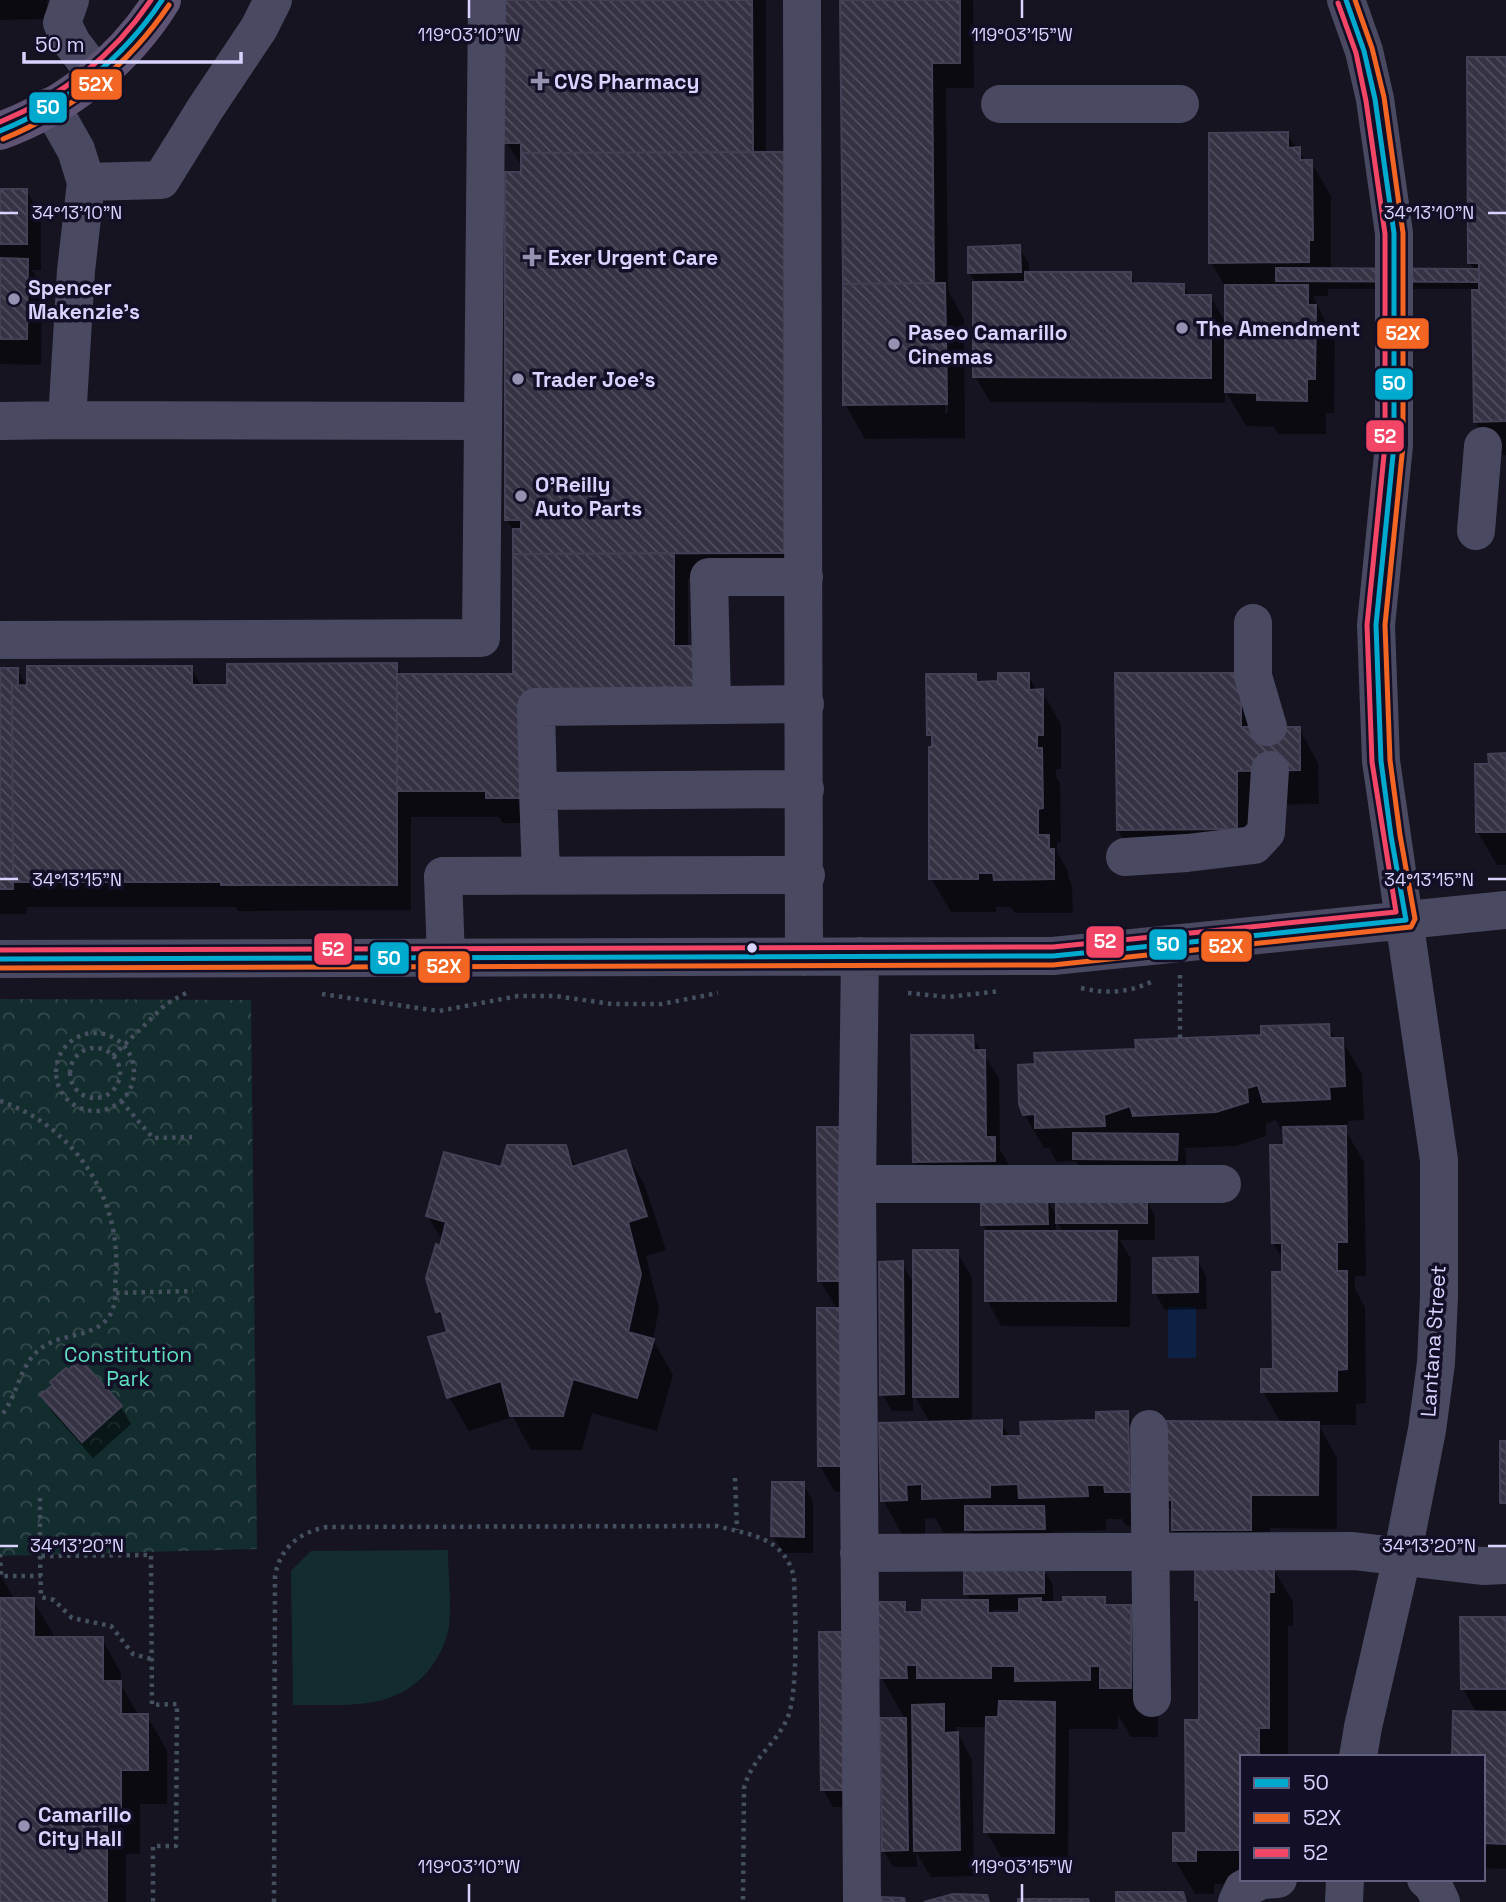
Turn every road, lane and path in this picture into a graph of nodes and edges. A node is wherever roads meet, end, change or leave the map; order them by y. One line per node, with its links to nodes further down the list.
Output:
1 (69, 0): 7 (street)
2 (162, 0): 7 (main road)
3 (273, 0): 12 (street)
4 (487, 0): 15 (street)
5 (802, 0): 18 (street)
6 (1346, 0): 31 (street, Lantana Street)
7 (97, 76): 10 (main road)
8 (1000, 104): 9 (street)
9 (1180, 104)
10 (51, 106): 11 (main road); 12 (street)
11 (0, 131)
12 (86, 182): 13 (street)
13 (67, 420): 14 (street); 15 (street)
14 (0, 421)
15 (483, 421): 20 (street)
16 (1483, 446): 17 (street)
17 (1476, 531)
18 (804, 577): 21 (street); 22 (street)
19 (1253, 623): 23 (street)
20 (0, 640)
21 (805, 704): 22 (street); 25 (street)
22 (712, 705): 26 (street)
23 (1268, 727)
24 (1270, 770): 27 (street)
25 (805, 789): 26 (street); 29 (street)
26 (538, 791): 28 (street)
27 (1125, 857)
28 (541, 875): 29 (street); 33 (street)
29 (806, 875): 32 (street)
30 (1506, 910): 31 (street)
31 (1405, 920): 35 (street); 62 (street, Lantana Street)
32 (804, 957): 33 (street); 35 (street)
33 (446, 958): 34 (street)
34 (0, 959)
35 (860, 975): 38 (path); 49 (street)
36 (1169, 977): 43 (path)
37 (1157, 979): 39 (path)
38 (1011, 988)
39 (1079, 988)
40 (193, 990): 44 (path)
41 (720, 992): 42 (path)
42 (319, 993)
43 (1180, 1038)
44 (124, 1046): 45 (path); 47 (path); 47 (path)
45 (113, 1056): 45 (path)
46 (0, 1101): 52 (path)
47 (121, 1101): 48 (path)
48 (192, 1137)
49 (857, 1184): 50 (street); 59 (street)
50 (1222, 1184)
51 (193, 1291): 52 (path)
52 (116, 1293): 53 (path)
53 (0, 1417)
54 (1149, 1429): 58 (street)
55 (735, 1478): 57 (path)
56 (40, 1498): 61 (path)
57 (737, 1530): 72 (path); 73 (path)
58 (1150, 1551): 59 (street); 62 (street); 66 (street)
59 (859, 1553): 74 (street)
60 (0, 1554): 64 (path)
61 (40, 1556): 64 (path); 65 (path)
62 (1402, 1557): 63 (street); 67 (street, Lantana Street)
63 (1506, 1565)
64 (41, 1576): 65 (path)
65 (151, 1659): 71 (path)
66 (1152, 1698)
67 (1358, 1755)
68 (1260, 1881): 75 (street)
69 (1345, 1881): 76 (street)
70 (1428, 1881): 77 (street)
71 (153, 1902)
72 (274, 1902)
73 (743, 1902)
74 (862, 1902)
75 (1237, 1902)
76 (1344, 1902)
77 (1441, 1902)

